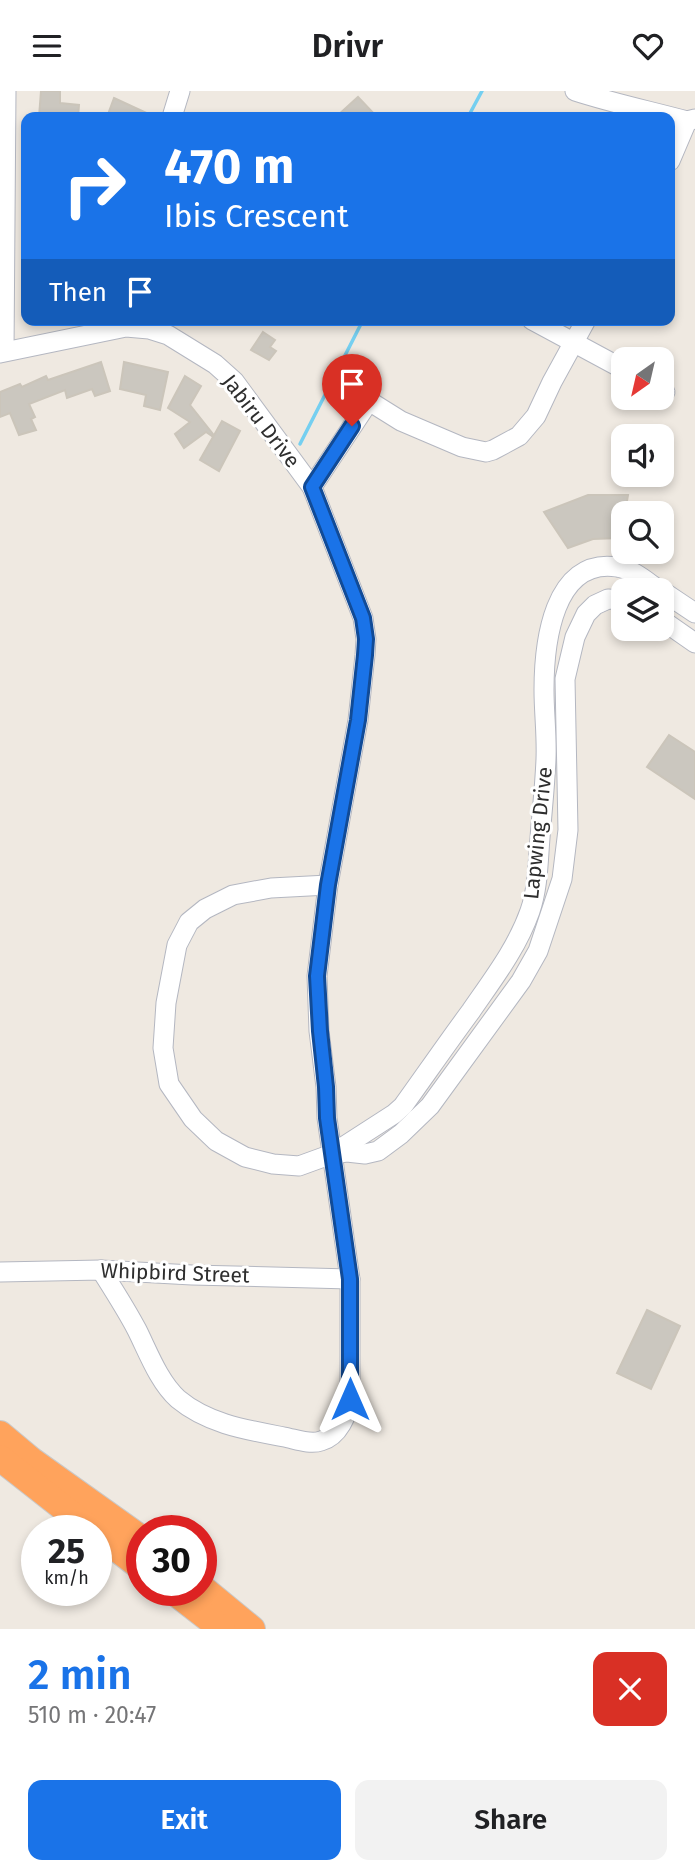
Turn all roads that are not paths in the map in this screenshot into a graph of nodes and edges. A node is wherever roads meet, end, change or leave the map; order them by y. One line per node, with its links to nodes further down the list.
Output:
1 (6, 91): 11 (street)
2 (180, 91): 4 (street)
3 (575, 91): 5 (street)
4 (174, 112)
5 (657, 112)
6 (691, 120): 7 (street)
7 (675, 151)
8 (543, 326): 10 (street)
9 (583, 326): 10 (street)
10 (574, 342): 12 (street); 13 (street)
11 (2, 352): 13 (street, Jabiru Drive)
12 (611, 362)
13 (312, 487): 20 (street, Jabiru Drive)
14 (641, 578): 21 (street, Lapwing Drive)
15 (611, 599): 21 (street)
16 (674, 600): 17 (street, Lapwing Drive)
17 (695, 613)
18 (674, 628): 19 (street)
19 (695, 643)
20 (328, 885): 21 (street, Jabiru Drive); 21 (street)
21 (332, 1154): 24 (street, Jabiru Drive)
22 (100, 1270): 23 (street, Whipbird Street); 24 (street, Whipbird Street); 24 (street, Jabiru Drive)
23 (0, 1272)
24 (350, 1279)
25 (0, 1434): 28 (highway)
26 (0, 1458): 27 (highway)
27 (73, 1515)
28 (126, 1527)
29 (217, 1600): 32 (highway)
30 (192, 1606): 31 (highway)
31 (222, 1629)
32 (252, 1629)

